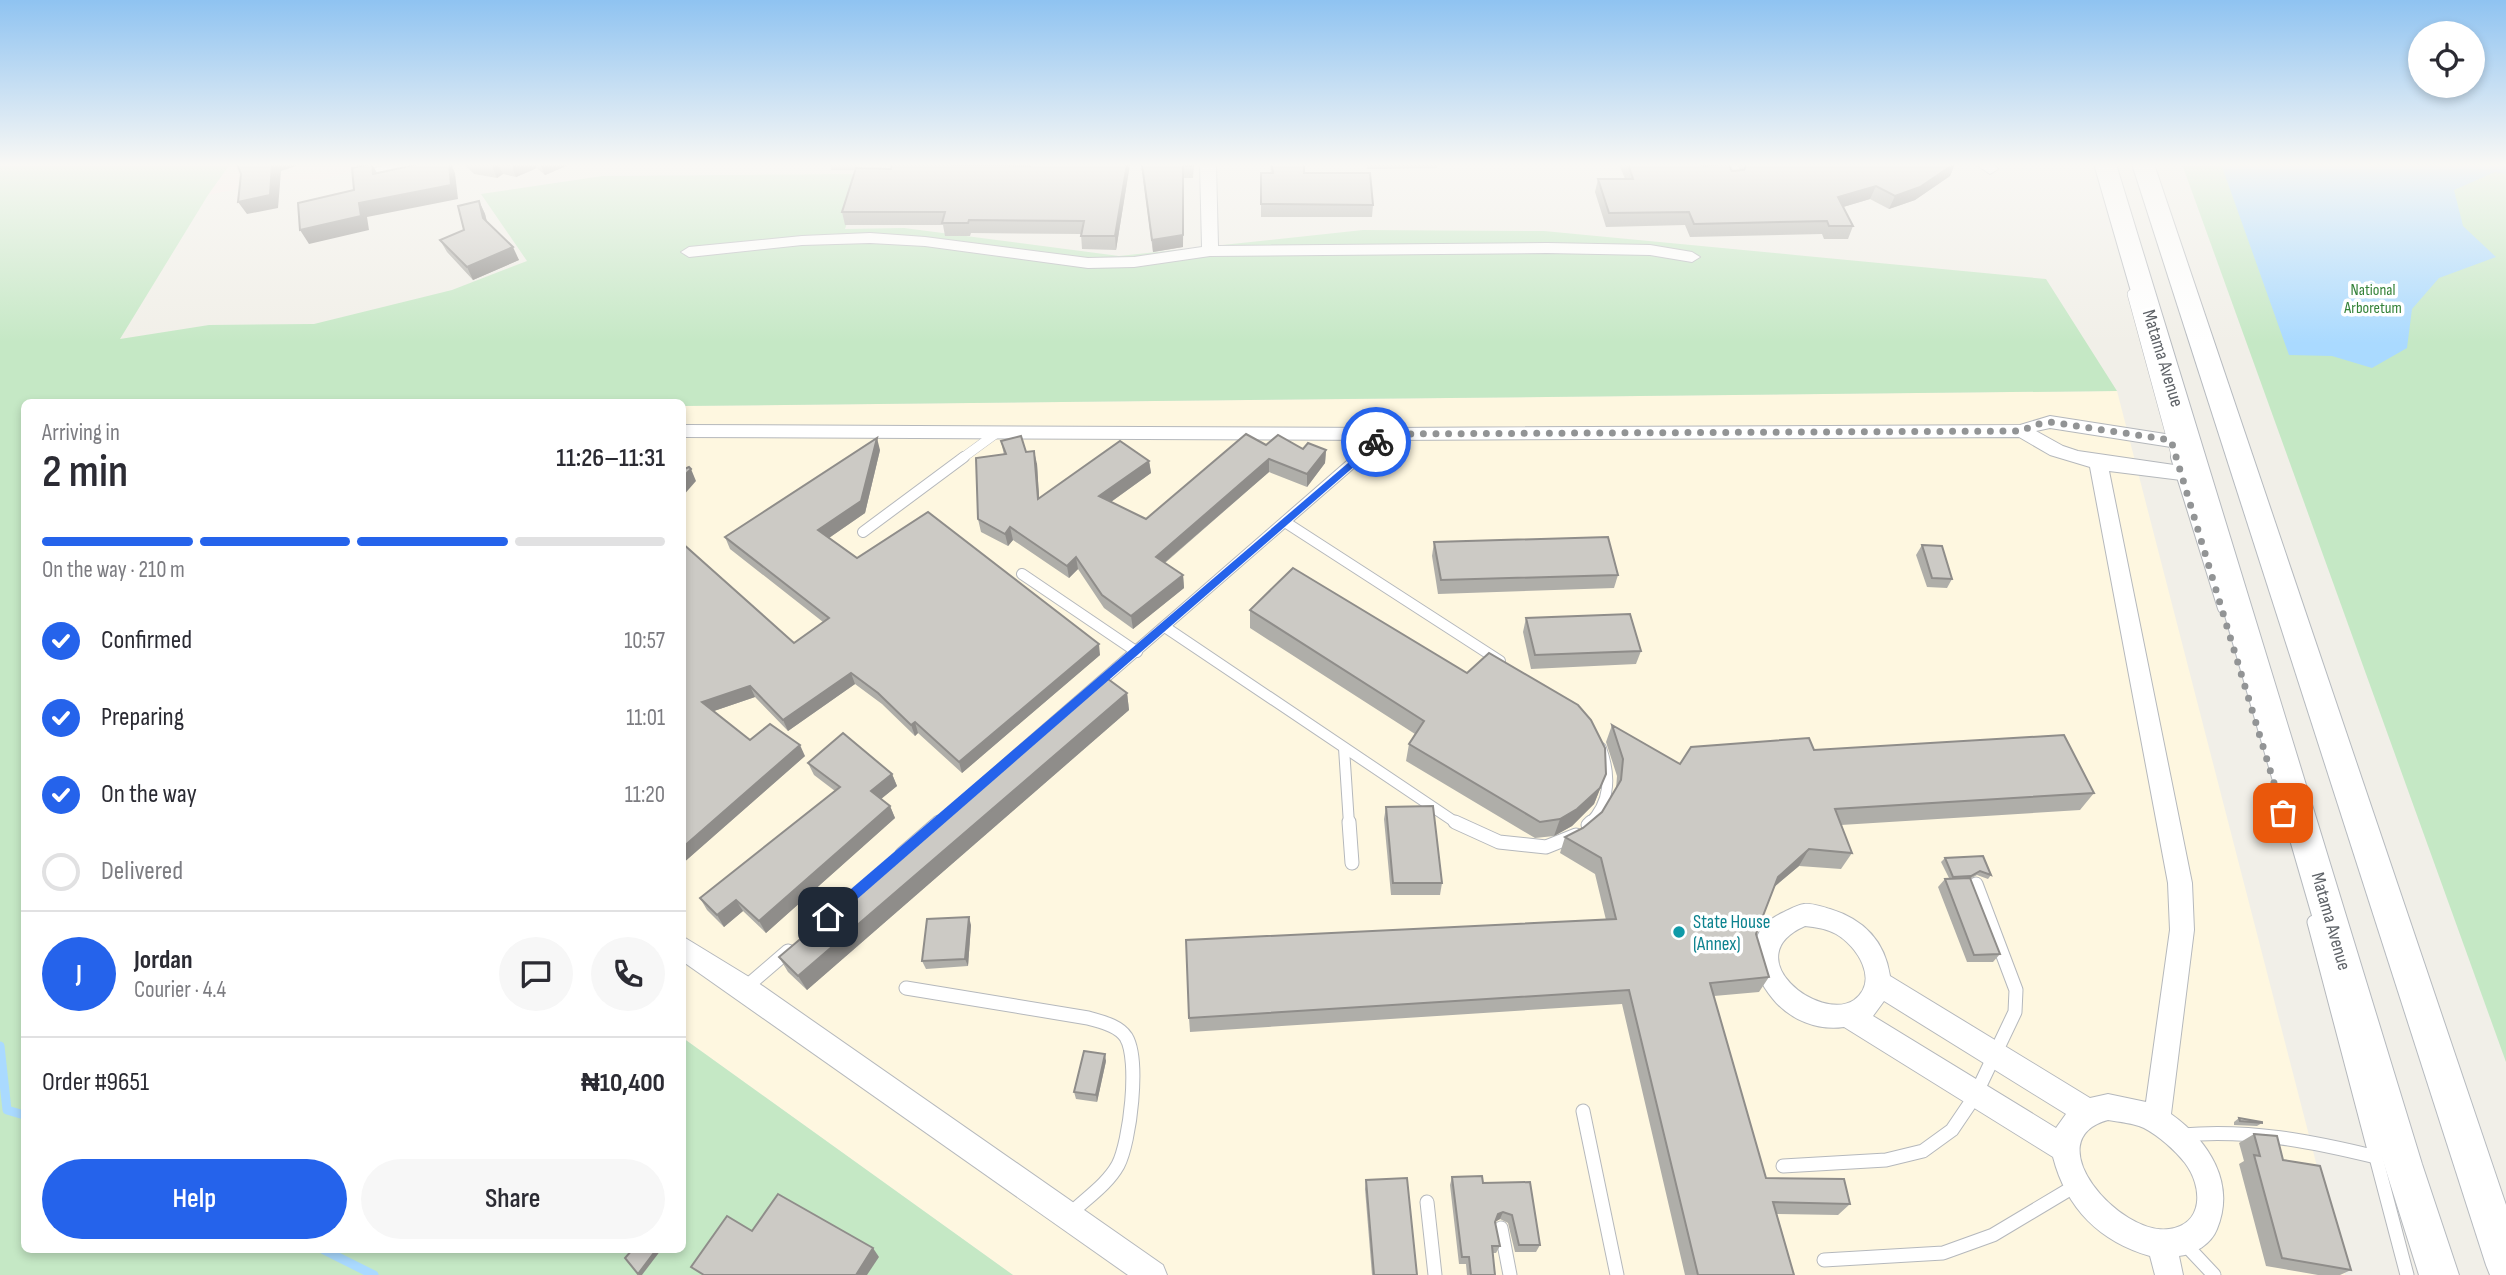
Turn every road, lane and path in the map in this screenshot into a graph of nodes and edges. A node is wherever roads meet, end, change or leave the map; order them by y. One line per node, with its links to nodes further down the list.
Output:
1 (1209, 224): 5 (street)
2 (2112, 224): 12 (lane)
3 (2123, 224): 21 (main road, Matama Avenue)
4 (2163, 224): 23 (main road, Matama Avenue)
5 (1210, 251): 6 (street); 7 (street)
6 (689, 252)
7 (1692, 257)
8 (686, 431): 10 (street)
9 (2023, 431): 11 (street); 12 (street); 13 (street)
10 (998, 432): 11 (street); 16 (lane)
11 (1385, 434): 15 (lane)
12 (2171, 440): 14 (lane)
13 (2098, 461): 14 (street); 40 (street)
14 (2181, 473): 18 (lane)
15 (1285, 522): 19 (lane); 22 (lane)
16 (863, 532)
17 (1023, 574): 20 (lane)
18 (2225, 614)
19 (1165, 627): 20 (lane); 25 (lane)
20 (1137, 652): 26 (lane)
21 (2258, 668): 23 (main road); 58 (main road, Matama Avenue)
22 (1512, 669)
23 (2312, 676): 50 (main road, Matama Avenue)
24 (1597, 738): 25 (lane)
25 (1344, 748): 27 (lane)
26 (894, 860)
27 (1352, 863)
28 (1976, 884): 36 (lane)
29 (2310, 906): 42 (lane)
30 (798, 942): 33 (lane)
31 (686, 950): 33 (street)
32 (1878, 983): 35 (street); 35 (street); 36 (street)
33 (745, 988): 46 (street)
34 (906, 988): 46 (lane)
35 (1849, 1016): 37 (street)
36 (1993, 1054): 37 (lane); 39 (street)
37 (1975, 1096): 41 (street); 43 (lane)
38 (1583, 1111): 54 (lane)
39 (2088, 1112): 40 (street); 41 (street)
40 (2167, 1128): 42 (lane); 48 (street)
41 (2066, 1150): 44 (street)
42 (2376, 1157): 57 (lane)
43 (1783, 1166)
44 (2075, 1186): 48 (street); 49 (lane)
45 (1427, 1202): 52 (lane)
46 (1068, 1215): 51 (street)
47 (1501, 1228): 53 (lane)
48 (2173, 1243): 55 (street); 56 (lane)
49 (1824, 1260)
50 (2506, 1265)
51 (1153, 1275)
52 (1436, 1275)
53 (1510, 1275)
54 (1617, 1275)
55 (2169, 1275)
56 (2214, 1275)
57 (2407, 1275)
58 (2439, 1275)

